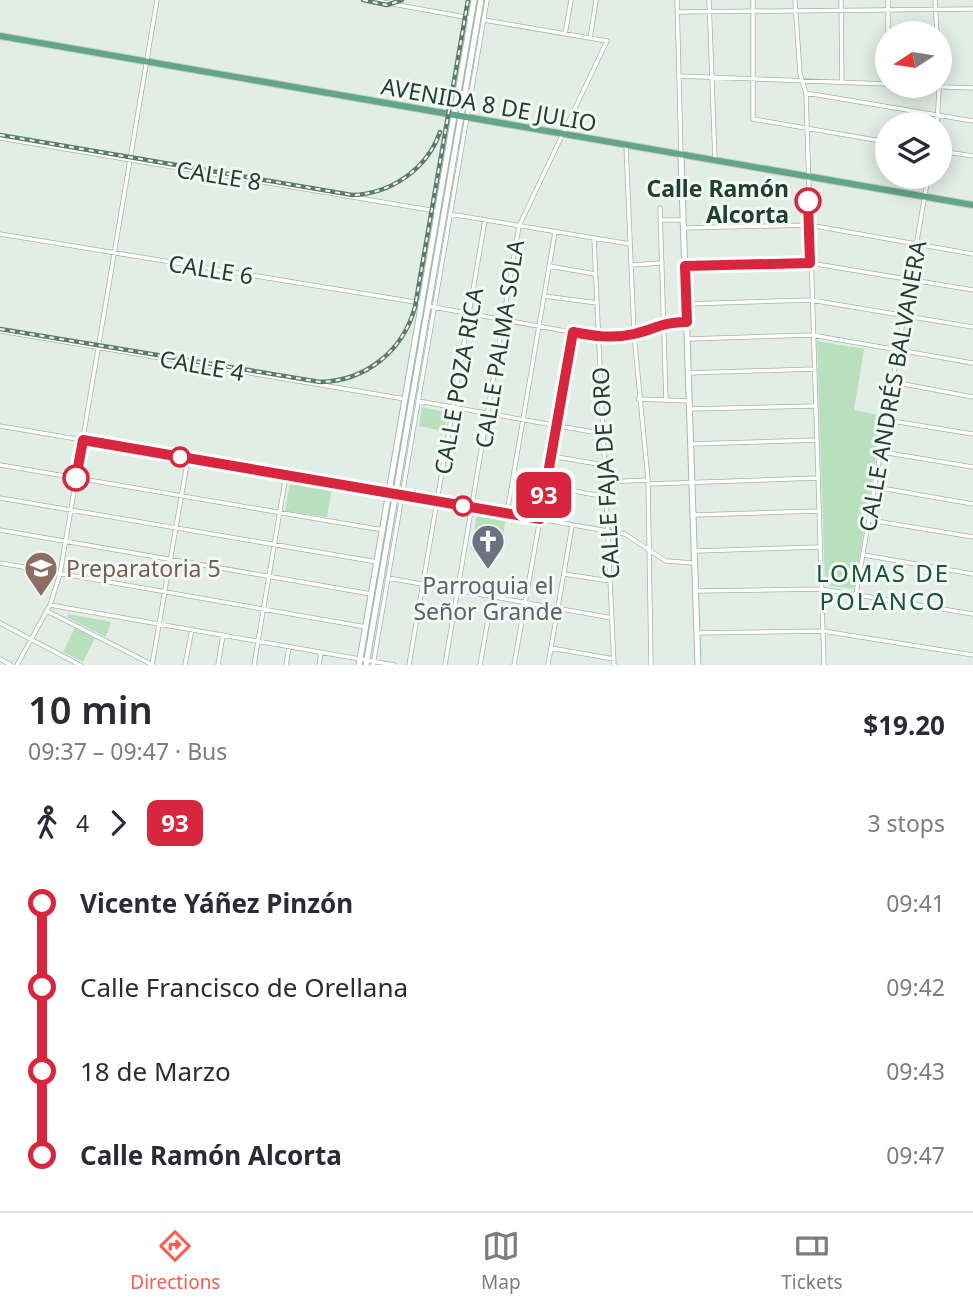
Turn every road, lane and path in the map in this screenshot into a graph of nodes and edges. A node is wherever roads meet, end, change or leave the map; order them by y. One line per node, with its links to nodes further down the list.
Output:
1 (157, 0): 30 (street)
2 (371, 0): 23 (street)
3 (474, 0): 23 (main road)
4 (481, 0): 41 (main road)
5 (487, 0): 24 (street)
6 (570, 0): 27 (street)
7 (677, 0): 21 (street)
8 (709, 0): 22 (street)
9 (753, 0): 20 (street)
10 (795, 0): 16 (street)
11 (841, 0): 17 (street)
12 (888, 0): 18 (street)
13 (935, 0): 19 (street)
14 (596, 1): 29 (street)
15 (973, 9): 19 (street)
16 (796, 10): 17 (street); 20 (street); 34 (street)
17 (841, 10): 18 (street); 35 (street)
18 (888, 10): 19 (street); 25 (street)
19 (936, 10): 26 (street)
20 (753, 11): 22 (street); 33 (street)
21 (677, 12): 22 (street); 31 (street)
22 (709, 12): 32 (street)
23 (470, 18): 41 (main road)
24 (484, 20): 27 (street); 41 (street)
25 (888, 21)
26 (936, 21)
27 (565, 34): 29 (street)
28 (0, 36): 30 (main road, AVENIDA 8 DE JULIO)
29 (590, 38): 45 (street, CALLE PALMA SOLA)
30 (147, 62): 41 (main road, AVENIDA 8 DE JULIO); 53 (street)
31 (678, 76): 32 (street); 50 (street)
32 (710, 77): 33 (street); 52 (street)
33 (752, 79): 34 (street); 44 (street)
34 (802, 81): 35 (street); 39 (street)
35 (842, 83): 36 (street)
36 (875, 84)
37 (952, 87): 38 (street)
38 (973, 88)
39 (806, 93): 40 (street); 44 (street)
40 (921, 112)
41 (461, 116): 45 (main road, AVENIDA 8 DE JULIO); 59 (main road); 60 (street); 67 (main road)
42 (952, 117): 43 (street)
43 (973, 121)
44 (807, 128): 47 (street); 54 (street)
45 (563, 134): 48 (main road, AVENIDA 8 DE JULIO); 65 (street, CALLE PALMA SOLA)
46 (0, 138): 53 (street, CALLE 8)
47 (875, 140)
48 (626, 145): 50 (main road, AVENIDA 8 DE JULIO); 71 (street)
49 (952, 153): 51 (street)
50 (681, 155): 52 (main road, AVENIDA 8 DE JULIO); 63 (main road)
51 (973, 156)
52 (715, 160): 54 (main road, AVENIDA 8 DE JULIO)
53 (130, 161): 59 (street, CALLE 8); 73 (street)
54 (808, 176): 56 (main road, AVENIDA 8 DE JULIO); 64 (street)
55 (926, 189): 56 (street, CALLE ANDRÉS BALVANERA)
56 (924, 197): 57 (main road, AVENIDA 8 DE JULIO); 72 (street, CALLE ANDRÉS BALVANERA)
57 (973, 205)
58 (660, 208): 62 (street)
59 (438, 212): 67 (main road)
60 (450, 214): 61 (street); 87 (street)
61 (485, 220): 65 (street); 88 (street, CALLE POZA RICA)
62 (660, 220): 63 (street); 75 (street)
63 (684, 220): 66 (main road)
64 (809, 225): 66 (street); 72 (street); 76 (street)
65 (519, 226): 68 (street); 90 (street, CALLE PALMA SOLA)
66 (684, 228): 79 (main road)
67 (438, 229): 87 (main road)
68 (555, 232): 70 (street); 78 (street)
69 (0, 234): 73 (street, CALLE 6)
70 (594, 239): 71 (street); 80 (street, CALLE FAJA DE ORO)
71 (630, 244): 77 (street)
72 (916, 244): 74 (street); 81 (street, CALLE ANDRÉS BALVANERA)
73 (114, 254): 87 (street, CALLE 6); 101 (street)
74 (973, 254)
75 (662, 263): 77 (street); 91 (street)
76 (810, 263): 79 (street); 81 (street); 84 (street)
77 (631, 265): 97 (street)
78 (549, 266): 80 (street); 83 (street)
79 (685, 266): 86 (main road)
80 (595, 274): 85 (street, CALLE FAJA DE ORO)
81 (910, 280): 82 (street); 89 (street, CALLE ANDRÉS BALVANERA)
82 (973, 290)
83 (544, 296): 85 (street); 93 (street)
84 (811, 300): 86 (street); 89 (street); 98 (street)
85 (597, 303): 99 (street, CALLE FAJA DE ORO)
86 (687, 304): 92 (main road)
87 (428, 306): 88 (street, CALLE 6); 108 (main road); 111 (street); 140 (main road)
88 (469, 314): 90 (street, CALLE 6); 114 (street, CALLE POZA RICA)
89 (904, 315): 94 (street); 102 (street, CALLE ANDRÉS BALVANERA)
90 (504, 320): 93 (street, CALLE 6); 116 (street, CALLE PALMA SOLA)
91 (664, 322): 92 (street); 97 (street, CALLE 6); 110 (street)
92 (687, 322): 100 (main road)
93 (538, 326): 96 (street, CALLE 6); 117 (street)
94 (973, 327)
95 (0, 331): 101 (street, CALLE 4)
96 (573, 332): 99 (street, CALLE 6); 119 (street)
97 (634, 334): 99 (street, CALLE 6); 109 (street)
98 (812, 335): 100 (street); 102 (street); 104 (street)
99 (598, 337): 121 (street, CALLE FAJA DE ORO)
100 (688, 339): 105 (main road)
101 (98, 348): 108 (street, CALLE 4); 123 (street)
102 (898, 350): 103 (street); 106 (street, CALLE ANDRÉS BALVANERA)
103 (973, 363)
104 (814, 369): 105 (street); 113 (street)
105 (689, 373): 112 (main road)
106 (892, 382): 107 (street); 118 (street, CALLE ANDRÉS BALVANERA)
107 (973, 397)
108 (405, 399): 140 (main road)
109 (638, 399): 110 (street); 137 (street)
110 (666, 400): 112 (street)
111 (418, 401): 114 (street); 140 (street)
112 (690, 401): 115 (main road)
113 (815, 406): 115 (street); 124 (street)
114 (453, 408): 116 (street); 144 (street, CALLE POZA RICA)
115 (690, 409): 125 (main road)
116 (488, 414): 117 (street); 146 (street, CALLE PALMA SOLA)
117 (523, 419): 119 (street); 150 (street)
118 (886, 420): 122 (street); 126 (street, CALLE ANDRÉS BALVANERA)
119 (556, 425): 121 (street); 127 (street)
120 (0, 426): 123 (street)
121 (604, 434): 130 (street, CALLE FAJA DE ORO)
122 (973, 434)
123 (83, 440): 128 (street); 133 (street)
124 (816, 440): 125 (street); 134 (street)
125 (691, 444): 135 (main road)
126 (881, 452): 131 (street); 139 (street, CALLE ANDRÉS BALVANERA)
127 (551, 456): 130 (street); 138 (street)
128 (188, 458): 132 (street); 141 (street)
129 (0, 464): 133 (street)
130 (605, 465): 136 (street, CALLE FAJA DE ORO)
131 (973, 467)
132 (286, 475): 140 (street); 149 (street)
133 (76, 478): 141 (street); 147 (street)
134 (817, 478): 135 (street); 148 (street)
135 (693, 481): 137 (street); 151 (main road)
136 (606, 482): 137 (street); 142 (street, CALLE FAJA DE ORO)
137 (648, 482): 163 (street)
138 (546, 486): 142 (street); 152 (street)
139 (875, 487): 145 (street); 153 (street, CALLE ANDRÉS BALVANERA)
140 (396, 494): 144 (street); 157 (main road); 174 (street); 206 (main road)
141 (182, 496): 149 (street); 155 (street)
142 (607, 497): 158 (street, CALLE FAJA DE ORO)
143 (0, 498): 147 (street)
144 (437, 501): 146 (street); 176 (street, CALLE POZA RICA)
145 (973, 504)
146 (472, 508): 150 (street); 178 (street, CALLE PALMA SOLA)
147 (71, 510): 155 (street); 160 (street)
148 (818, 511): 151 (street); 162 (street)
149 (280, 513): 157 (street); 161 (street)
150 (507, 513): 152 (street)
151 (694, 515): 164 (main road)
152 (540, 519): 154 (street); 184 (street)
153 (870, 520): 159 (street); 165 (street, CALLE ANDRÉS BALVANERA)
154 (572, 525): 158 (street); 171 (street)
155 (176, 528): 161 (street); 166 (street)
156 (0, 530): 160 (street)
157 (383, 530): 167 (main road)
158 (609, 531): 163 (street); 175 (street, CALLE FAJA DE ORO)
159 (973, 537)
160 (65, 541): 166 (street); 170 (street)
161 (274, 545): 167 (street); 173 (street)
162 (820, 547): 164 (street); 177 (street)
163 (650, 551): 169 (street); 223 (street)
164 (696, 551): 169 (main road)
165 (863, 555): 172 (street); 182 (street, CALLE ANDRÉS BALVANERA)
166 (171, 559): 173 (street); 179 (street)
167 (377, 562): 181 (main road)
168 (0, 563): 170 (street)
169 (696, 563): 180 (main road)
170 (60, 574): 179 (street); 185 (street)
171 (564, 574): 175 (street); 186 (street)
172 (973, 574)
173 (269, 576): 181 (street); 187 (street)
174 (388, 578): 176 (street); 206 (street)
175 (611, 581): 190 (street, CALLE FAJA DE ORO)
176 (423, 584): 178 (street); 217 (street, CALLE POZA RICA)
177 (821, 589): 180 (street); 182 (street); 195 (street)
178 (458, 591): 183 (street); 218 (street, CALLE PALMA SOLA)
179 (165, 592): 187 (street); 192 (street)
180 (696, 592): 196 (main road)
181 (371, 594): 193 (main road)
182 (856, 594): 189 (street)
183 (492, 597): 184 (street); 219 (street)
184 (525, 602): 186 (street); 220 (street)
185 (50, 605): 188 (street); 192 (street)
186 (558, 608): 190 (street); 201 (street)
187 (263, 609): 193 (street); 199 (street)
188 (47, 611): 198 (street); 210 (street)
189 (973, 614)
190 (612, 618): 205 (street, CALLE FAJA DE ORO)
191 (0, 623): 198 (street)
192 (160, 624): 194 (street); 210 (street)
193 (366, 627): 206 (main road)
194 (192, 629): 197 (street); 211 (street)
195 (822, 631): 196 (street); 203 (street); 225 (street)
196 (697, 633): 224 (main road)
197 (223, 635): 199 (street); 212 (street)
198 (31, 639): 208 (street); 209 (street)
199 (258, 641): 200 (street); 213 (street)
200 (289, 647): 202 (street); 214 (street)
201 (551, 648): 205 (street); 221 (street)
202 (321, 652): 206 (street); 215 (street)
203 (973, 656)
204 (0, 659): 207 (street)
205 (614, 659): 222 (street, CALLE FAJA DE ORO)
206 (367, 663): 216 (street)
207 (11, 665)
208 (17, 665)
209 (80, 665)
210 (153, 665)
211 (185, 665)
212 (218, 665)
213 (254, 665)
214 (286, 665)
215 (319, 665)
216 (394, 665)
217 (409, 665)
218 (445, 665)
219 (480, 665)
220 (514, 665)
221 (548, 665)
222 (614, 665)
223 (651, 665)
224 (698, 665)
225 (824, 665)

